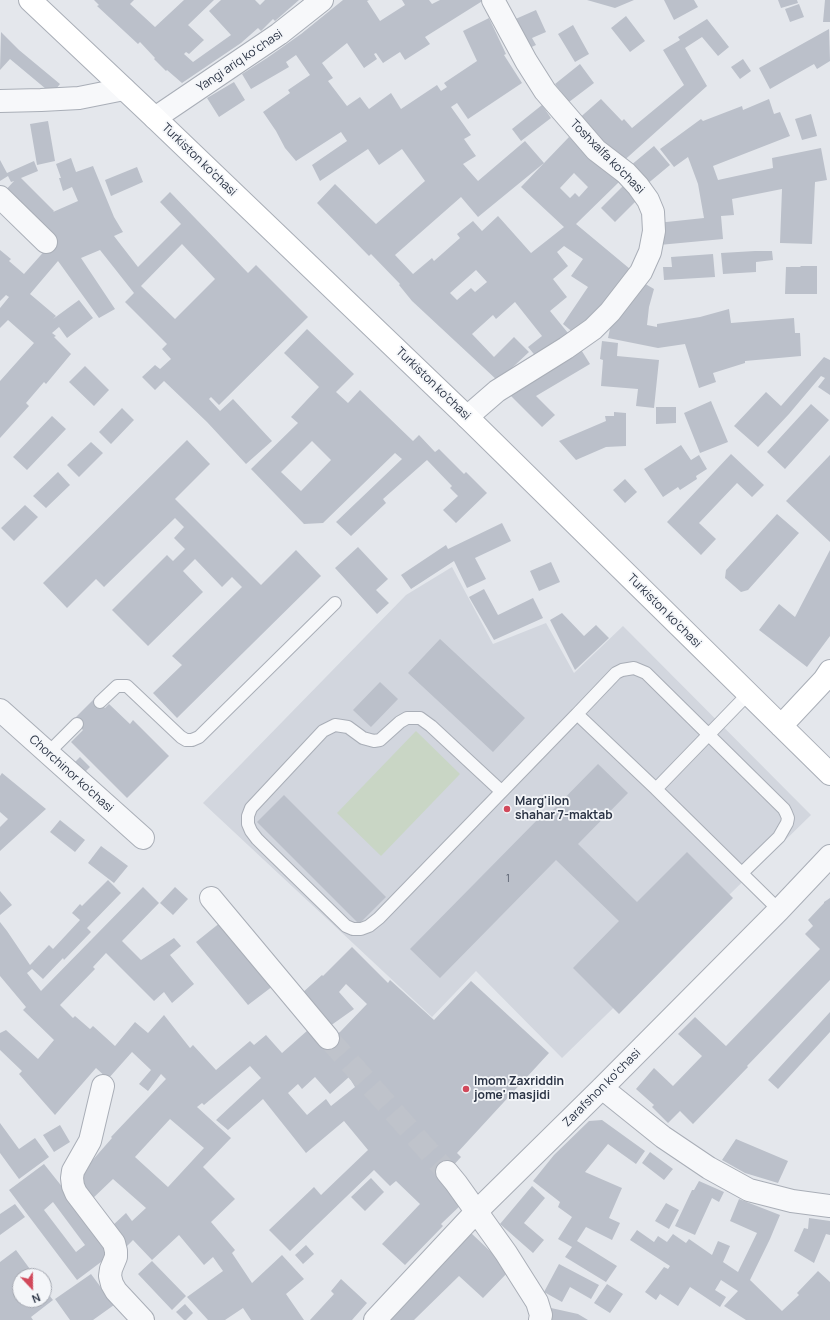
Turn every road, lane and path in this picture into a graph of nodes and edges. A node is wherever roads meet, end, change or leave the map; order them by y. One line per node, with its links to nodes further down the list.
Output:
1 (30, 0): 4 (main road, Turkiston ko’chasi)
2 (322, 0): 6 (street, Yangi ariq koʻchasi)
3 (493, 0): 9 (street, Toshxalfa ko'chasi)
4 (124, 89): 5 (street); 6 (main road, Turkiston ko’chasi)
5 (0, 101)
6 (155, 118): 9 (main road, Turkiston ko’chasi)
7 (0, 197): 8 (street)
8 (46, 242)
9 (468, 417): 12 (main road, Turkiston ko’chasi)
10 (335, 603): 13 (lane)
11 (830, 671): 17 (main road)
12 (748, 694): 17 (main road, Turkiston ko’chasi); 18 (lane)
13 (100, 702)
14 (0, 710): 19 (street, Chorchinor ko'chasi)
15 (577, 714): 18 (lane); 21 (lane); 22 (lane)
16 (77, 724): 19 (lane)
17 (782, 726): 20 (main road, Turkiston ko’chasi)
18 (709, 734): 21 (lane); 25 (lane)
19 (48, 753): 23 (street, Chorchinor ko'chasi)
20 (830, 774)
21 (656, 789): 25 (lane)
22 (501, 791): 22 (lane)
23 (143, 838)
24 (830, 856): 27 (street, Zarafshon koʻchasi)
25 (742, 873): 27 (lane)
26 (211, 898): 28 (street)
27 (779, 910): 30 (street, Zarafshon koʻchasi)
28 (328, 1038)
29 (103, 1086): 34 (street)
30 (602, 1088): 32 (street); 33 (street, Zarafshon koʻchasi)
31 (447, 1172): 33 (street)
32 (830, 1206)
33 (476, 1212): 35 (street, Zarafshon koʻchasi); 36 (street)
34 (143, 1320)
35 (375, 1320)
36 (540, 1320)

